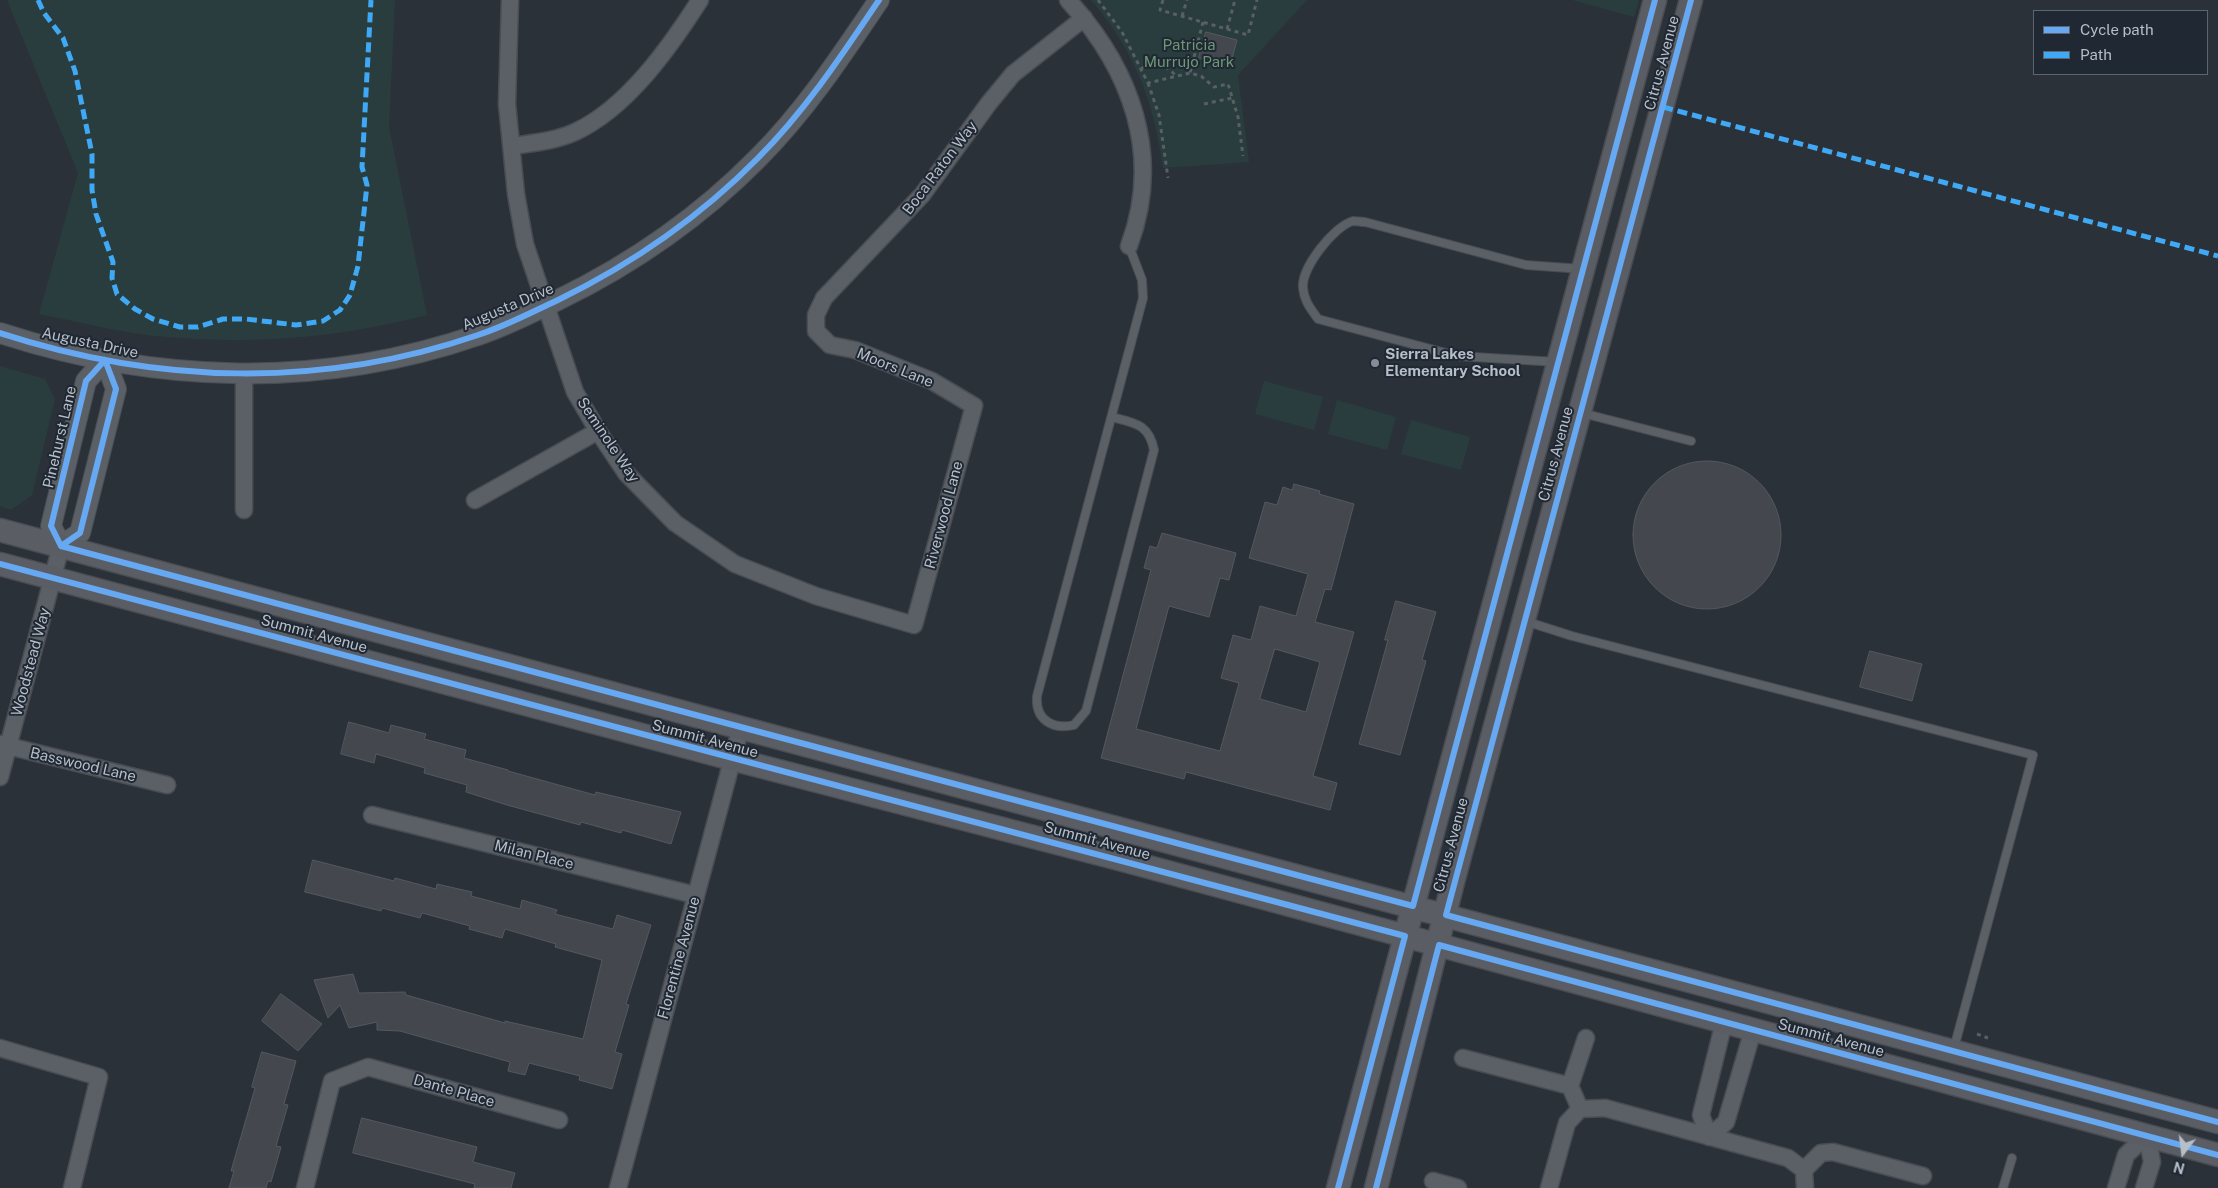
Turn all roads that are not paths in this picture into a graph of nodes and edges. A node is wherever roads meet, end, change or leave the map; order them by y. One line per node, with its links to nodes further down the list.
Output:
1 (510, 0): 8 (street, Seminole Way)
2 (700, 0): 8 (street)
3 (879, 0): 11 (street, Augusta Drive)
4 (1068, 0): 7 (street)
5 (1655, 0): 10 (main road, Citrus Avenue)
6 (1692, 0): 18 (main road, Citrus Avenue)
7 (1084, 18): 9 (street); 12 (street, Boca Raton Way)
8 (512, 146): 11 (street, Seminole Way)
9 (1129, 246): 19 (lane)
10 (1584, 269): 15 (main road, Citrus Avenue); 15 (lane)
11 (546, 305): 16 (street, Augusta Drive); 20 (street, Seminole Way)
12 (816, 331): 17 (street, Moors Lane)
13 (0, 333): 14 (street, Augusta Drive)
14 (105, 360): 16 (street, Augusta Drive); 25 (street, Pinehurst Lane); 25 (street)
15 (1559, 362): 37 (main road, Citrus Avenue)
16 (244, 373): 23 (street)
17 (974, 406): 29 (street, Riverwood Lane)
18 (1580, 412): 21 (lane); 28 (main road, Citrus Avenue)
19 (1112, 417): 19 (lane)
20 (598, 431): 22 (street); 29 (street, Seminole Way)
21 (1691, 441)
22 (475, 500)
23 (244, 510)
24 (0, 530): 25 (main road, Summit Avenue)
25 (61, 546): 27 (street, Woodstead Way); 30 (main road, Summit Avenue)
26 (0, 564): 27 (main road, Summit Avenue)
27 (53, 578): 31 (street, Woodstead Way); 32 (main road, Summit Avenue)
28 (1524, 621): 38 (main road, Citrus Avenue); 45 (lane)
29 (914, 625)
30 (741, 727): 32 (street, Florentine Avenue); 37 (main road, Summit Avenue)
31 (4, 746): 33 (street, Woodstead Way); 34 (street, Basswood Lane)
32 (732, 759): 36 (street, Florentine Avenue); 39 (main road, Summit Avenue)
33 (0, 777)
34 (166, 785)
35 (372, 815): 36 (street, Milan Place)
36 (695, 895): 62 (street, Florentine Avenue)
37 (1413, 906): 38 (main road, Summit Avenue); 39 (main road, Citrus Avenue)
38 (1446, 915): 40 (main road, Citrus Avenue); 45 (main road, Summit Avenue)
39 (1405, 936): 40 (main road, Summit Avenue); 63 (main road, Citrus Avenue)
40 (1439, 945): 41 (main road, Summit Avenue); 64 (main road, Citrus Avenue)
41 (1724, 1022): 42 (main road, Summit Avenue); 48 (street)
42 (1752, 1030): 49 (street); 53 (main road, Summit Avenue)
43 (1586, 1038): 47 (street)
44 (0, 1048): 60 (street)
45 (1954, 1051): 52 (main road, Summit Avenue)
46 (1463, 1058): 47 (street)
47 (1570, 1086): 50 (street)
48 (1707, 1089): 49 (street); 54 (street)
49 (1734, 1096): 54 (street)
50 (1580, 1109): 54 (street); 66 (street)
51 (559, 1120): 61 (street, Dante Place)
52 (2218, 1122)
53 (2147, 1135): 55 (main road, Summit Avenue); 69 (street); 70 (street)
54 (1709, 1137): 57 (street)
55 (2218, 1155)
56 (2012, 1158): 68 (lane)
57 (1804, 1170): 58 (street); 67 (street)
58 (1923, 1176)
59 (1433, 1181): 65 (street)
60 (72, 1188)
61 (304, 1188)
62 (618, 1188)
63 (1338, 1188)
64 (1376, 1188)
65 (1458, 1188)
66 (1549, 1188)
67 (1805, 1188)
68 (2004, 1188)
69 (2116, 1188)
70 (2144, 1188)

